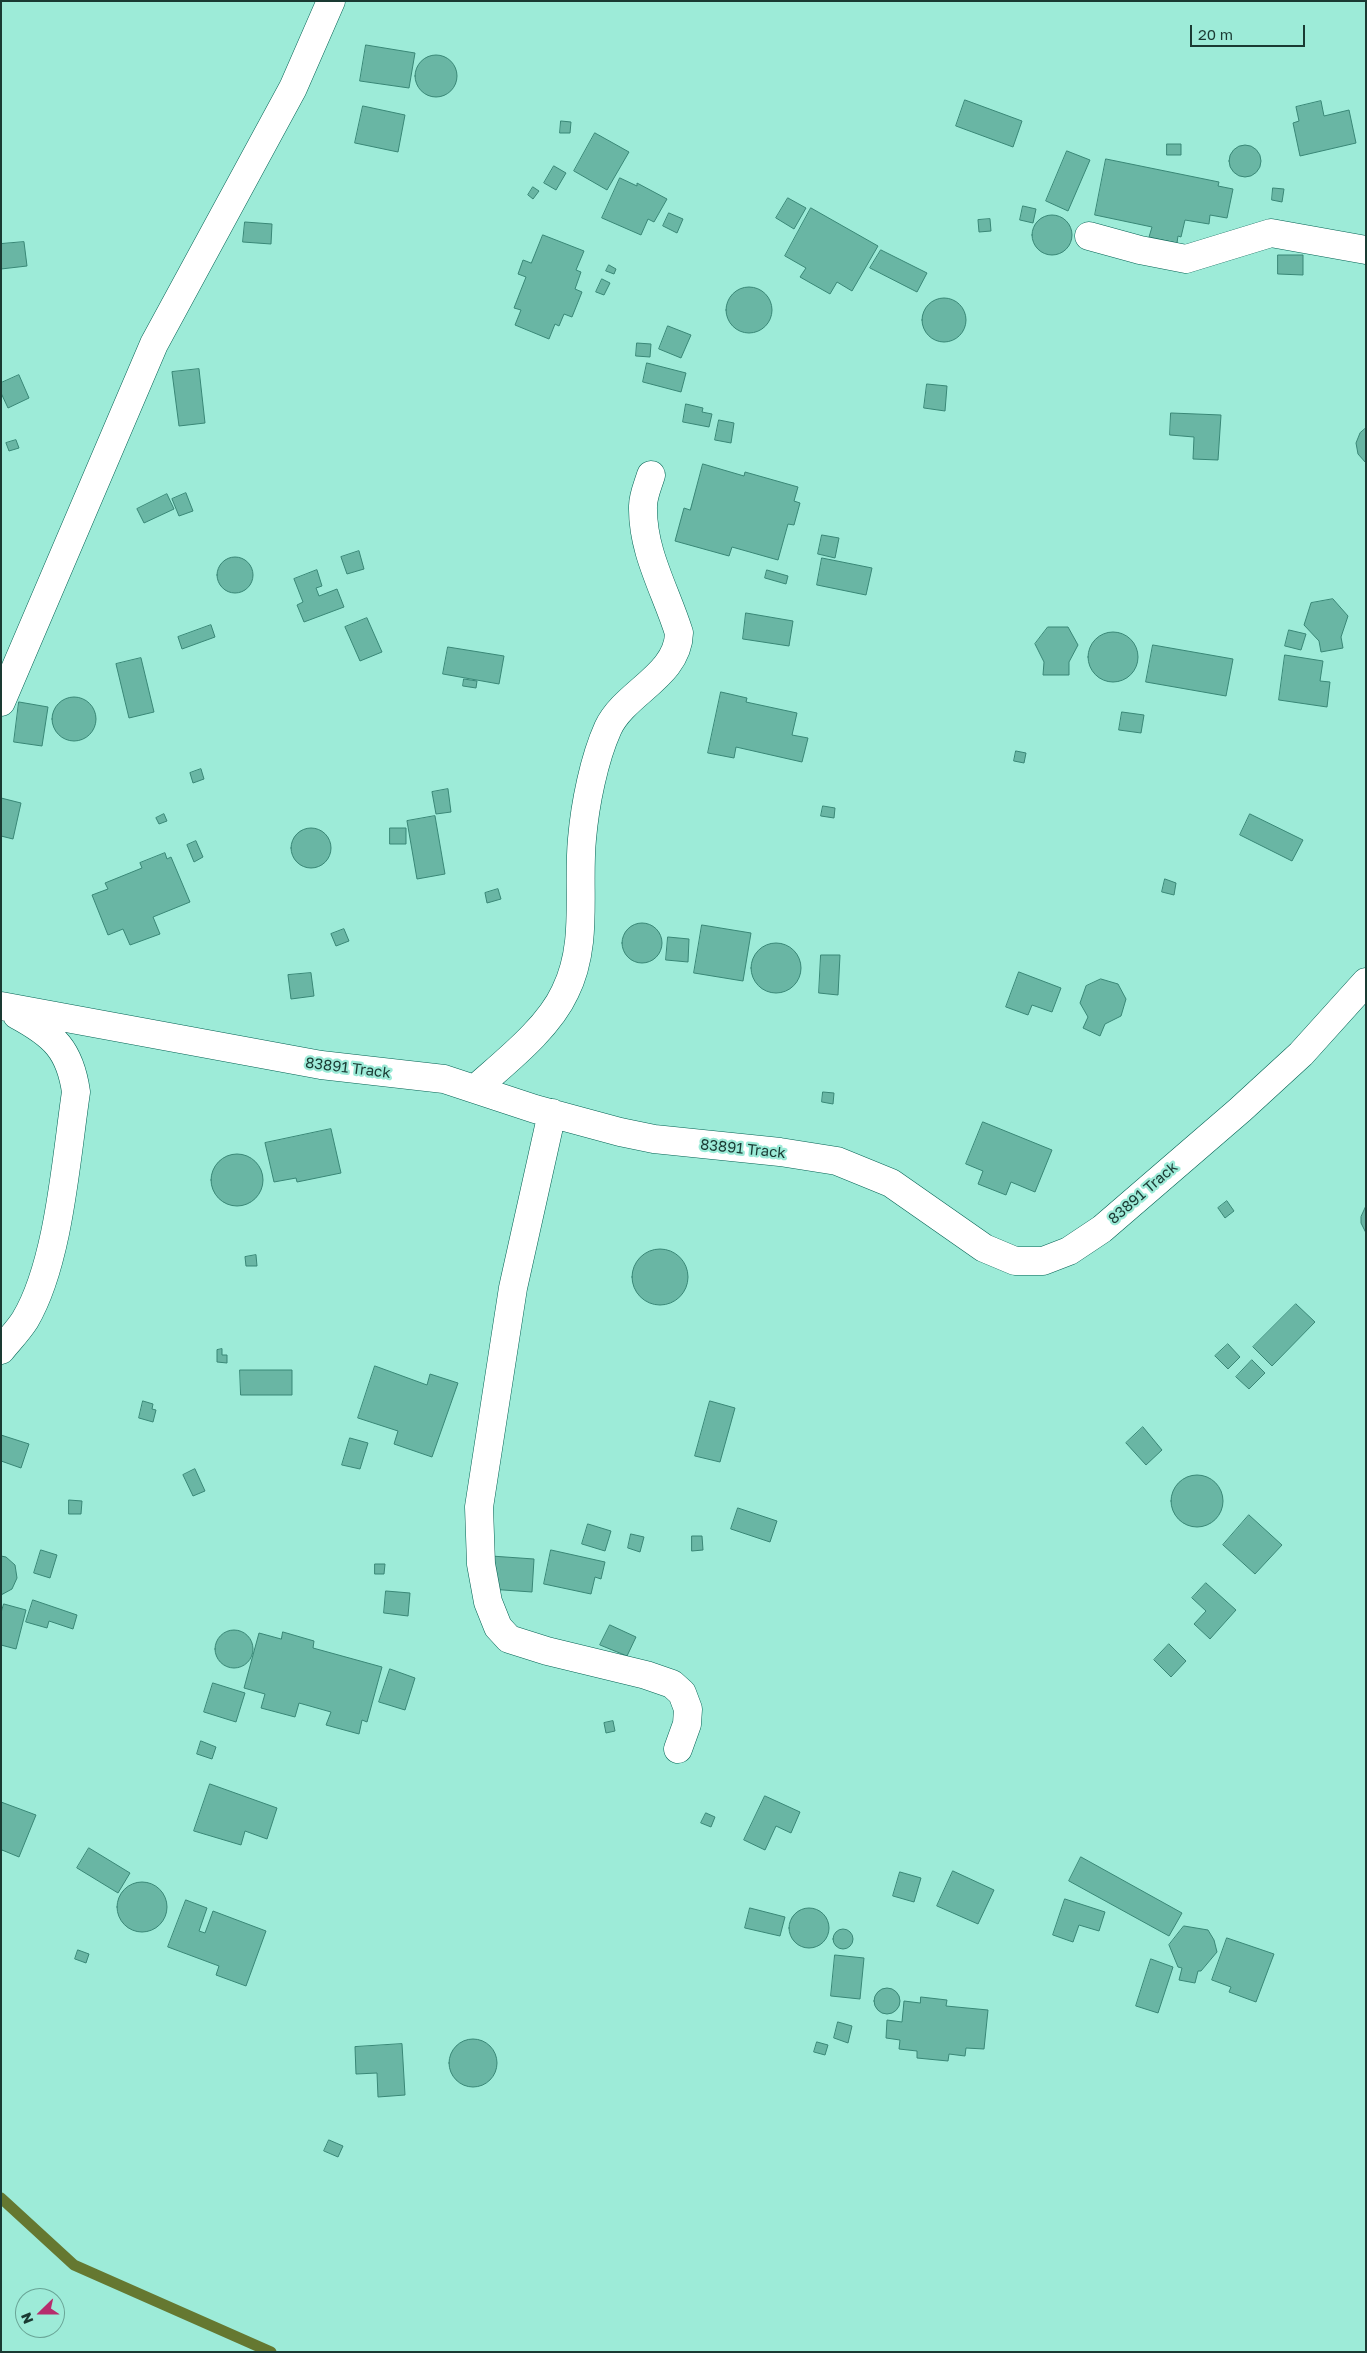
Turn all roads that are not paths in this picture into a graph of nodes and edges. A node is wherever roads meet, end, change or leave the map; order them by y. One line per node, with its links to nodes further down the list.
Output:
1 (331, 1): 5 (street)
2 (1089, 236): 3 (street)
3 (1366, 250)
4 (651, 476): 8 (street)
5 (1, 702)
6 (1366, 982): 9 (street, 83891 Track)
7 (1, 1007): 8 (street, 83891 Track); 10 (street)
8 (475, 1089): 9 (street, 83891 Track)
9 (552, 1113): 11 (street)
10 (1, 1350)
11 (678, 1749)

